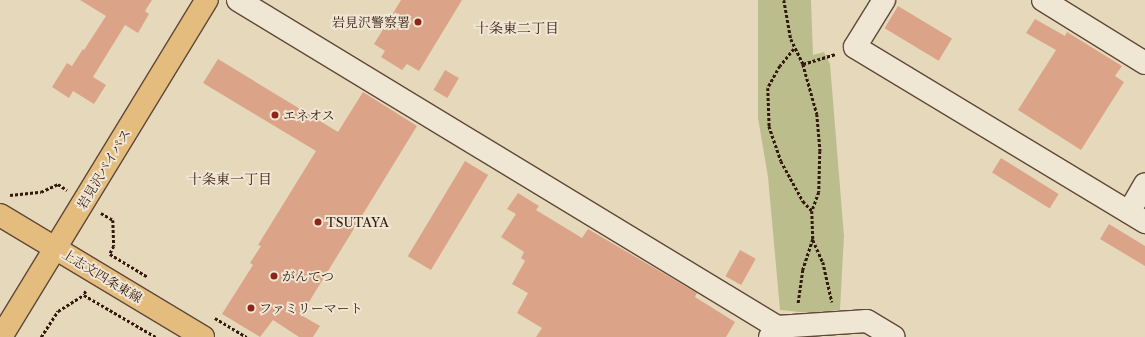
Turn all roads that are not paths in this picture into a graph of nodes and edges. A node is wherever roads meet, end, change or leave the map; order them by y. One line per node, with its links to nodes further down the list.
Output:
1 (207, 0): 9 (main road, 岩見沢バイパス)
2 (238, 0): 10 (street)
3 (884, 0): 8 (street)
4 (1043, 0): 5 (street)
5 (1145, 63)
6 (1145, 184): 8 (street)
7 (3, 205): 9 (main road, 上志文四条東線)
8 (1137, 217)
9 (56, 248): 11 (main road, 岩見沢バイパス); 12 (main road, 上志文四条東線)
10 (774, 332): 13 (street)
11 (1, 337)
12 (203, 337)
13 (894, 337)

